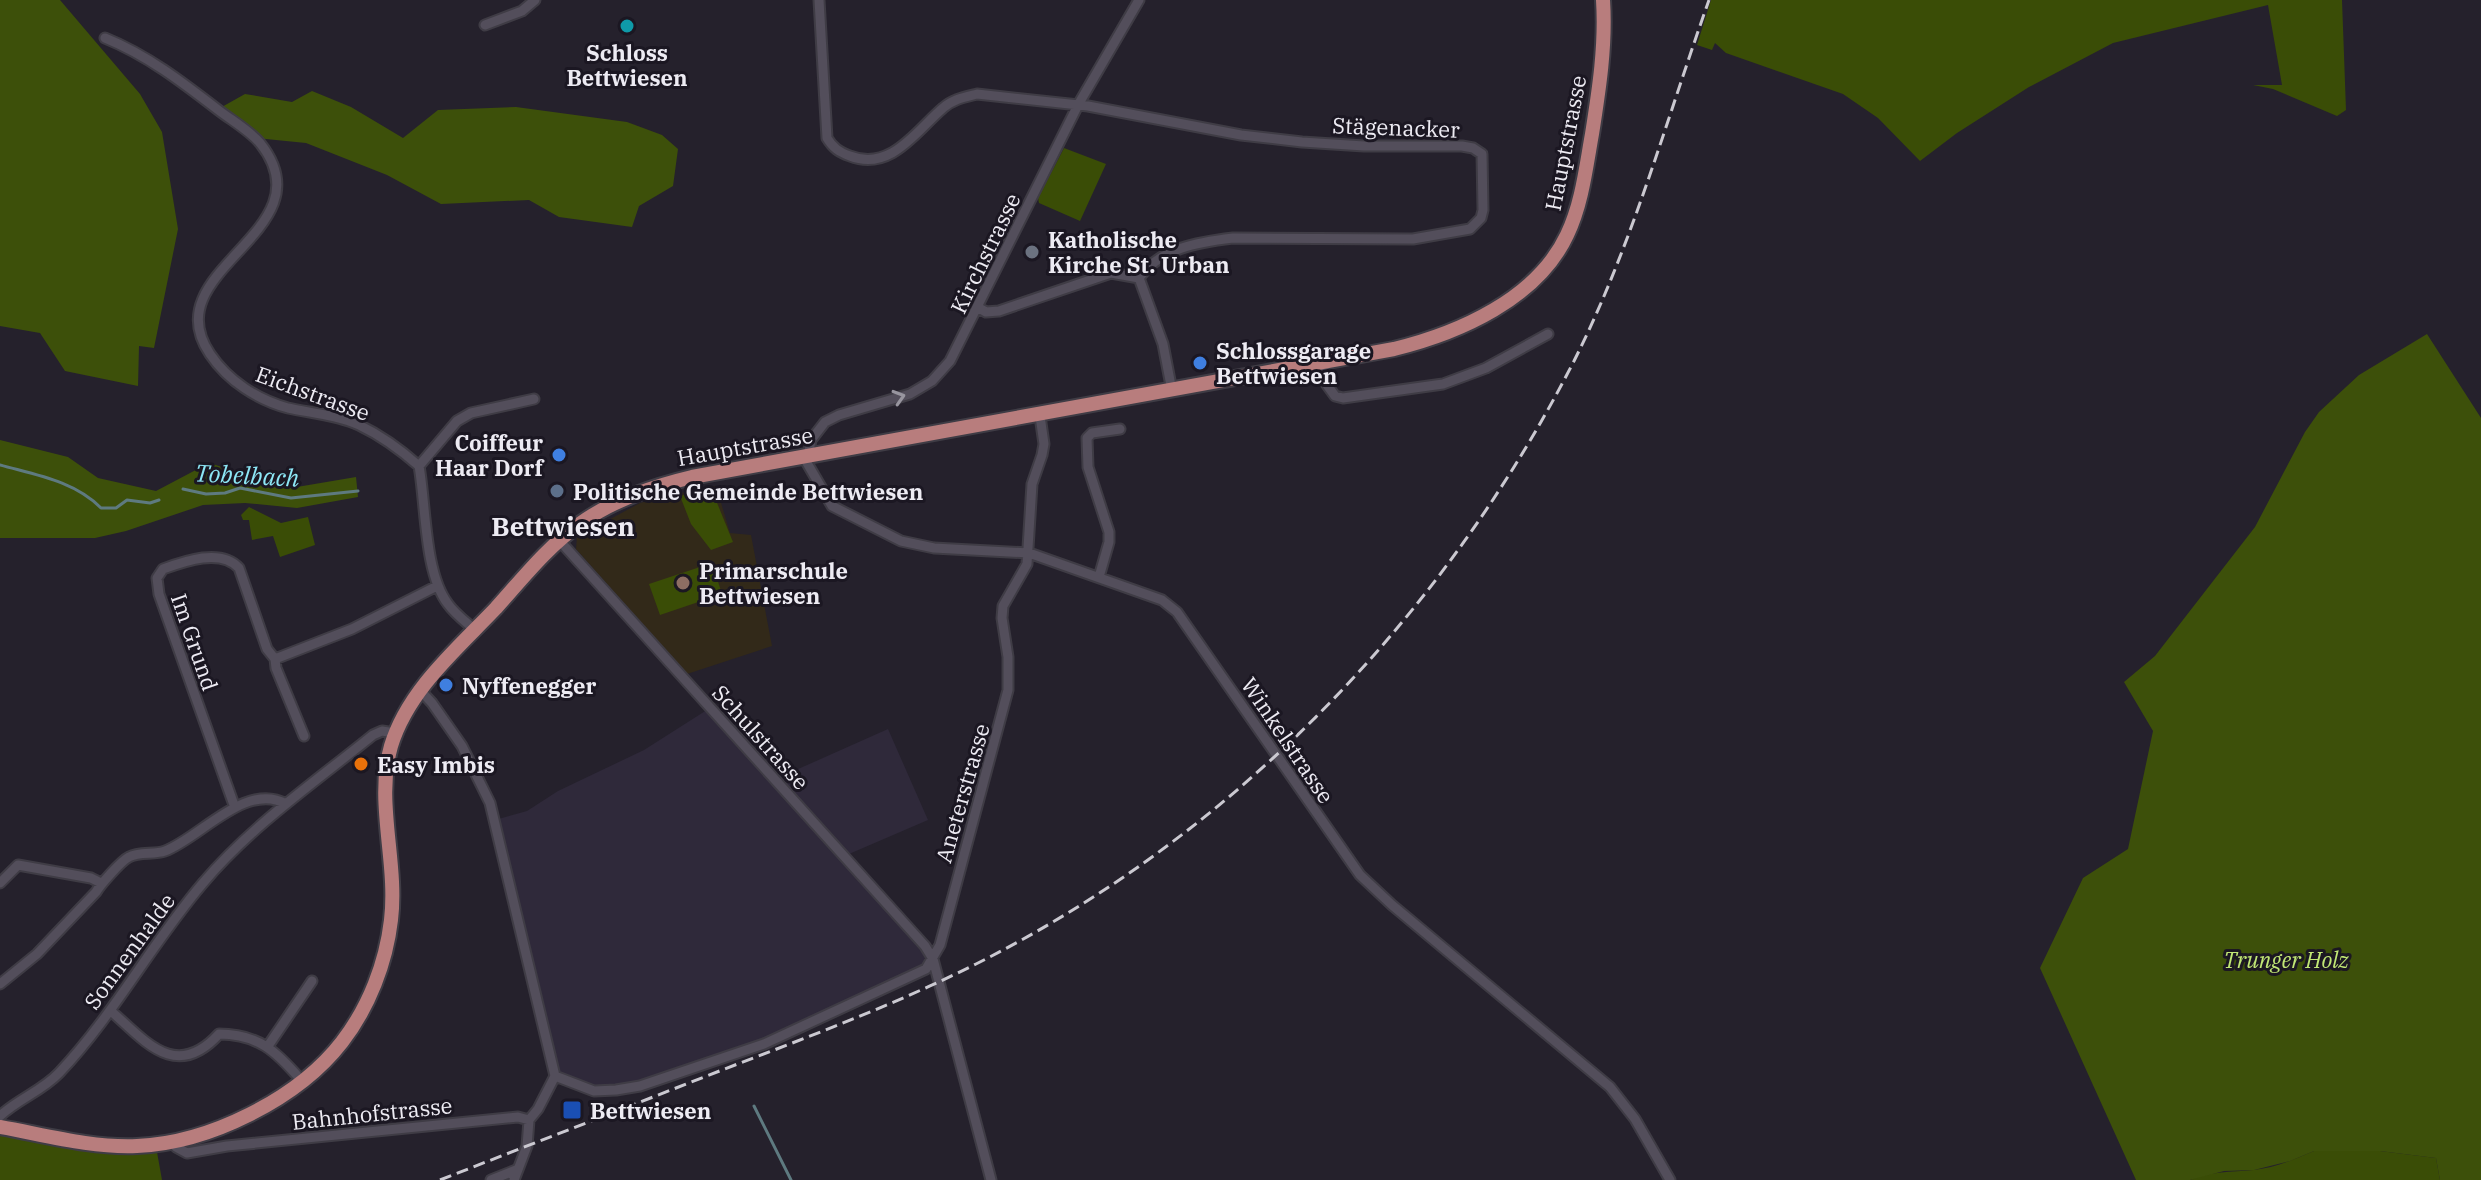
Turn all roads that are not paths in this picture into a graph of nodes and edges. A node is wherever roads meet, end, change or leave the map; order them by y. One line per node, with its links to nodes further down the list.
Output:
1 (535, 0): 5 (street)
2 (819, 0): 7 (street)
3 (1139, 0): 7 (street, Kirchstrasse)
4 (1603, 0): 11 (main road, Hauptstrasse)
5 (485, 25)
6 (105, 38): 17 (street, Eichstrasse)
7 (1078, 105): 8 (street, Stägenacker); 9 (street, Kirchstrasse)
8 (1139, 278): 9 (street); 12 (street)
9 (979, 308): 16 (street, Kirchstrasse, one-way to 9)
10 (1548, 334): 11 (street)
11 (1323, 363): 12 (main road, Hauptstrasse)
12 (1172, 391): 14 (main road, Hauptstrasse)
13 (534, 399): 17 (street)
14 (1040, 416): 16 (main road, Hauptstrasse); 19 (street, Aneterstrasse)
15 (1120, 429): 20 (street)
16 (808, 456): 18 (main road, Hauptstrasse); 19 (street, Winkelstrasse)
17 (419, 466): 21 (street)
18 (559, 540): 22 (main road, Hauptstrasse); 31 (street, Schulstrasse)
19 (1029, 553): 20 (street, Winkelstrasse); 31 (street, Aneterstrasse)
20 (1099, 577): 45 (street, Winkelstrasse)
21 (437, 586): 22 (street); 23 (street)
22 (475, 630): 24 (main road, Hauptstrasse)
23 (275, 659): 26 (street, Im Grund); 28 (street, Im Grund)
24 (420, 690): 25 (main road, Hauptstrasse); 36 (street)
25 (395, 733): 27 (street, Sonnenhalde); 37 (main road, Hauptstrasse)
26 (304, 736)
27 (286, 804): 28 (street); 34 (street, Sonnenhalde)
28 (234, 805): 30 (street)
29 (0, 883): 30 (street)
30 (101, 883): 33 (street)
31 (933, 959): 36 (street); 44 (street)
32 (312, 981): 35 (street)
33 (0, 984)
34 (111, 1011): 35 (street); 38 (street, Sonnenhalde)
35 (268, 1046): 37 (street)
36 (555, 1076): 39 (street)
37 (301, 1080): 41 (main road, Hauptstrasse)
38 (0, 1116)
39 (529, 1120): 41 (street, Bahnhofstrasse); 42 (street)
40 (0, 1127): 41 (main road, Hauptstrasse)
41 (174, 1141)
42 (515, 1175): 43 (street)
43 (491, 1180)
44 (991, 1180)
45 (1670, 1180)

